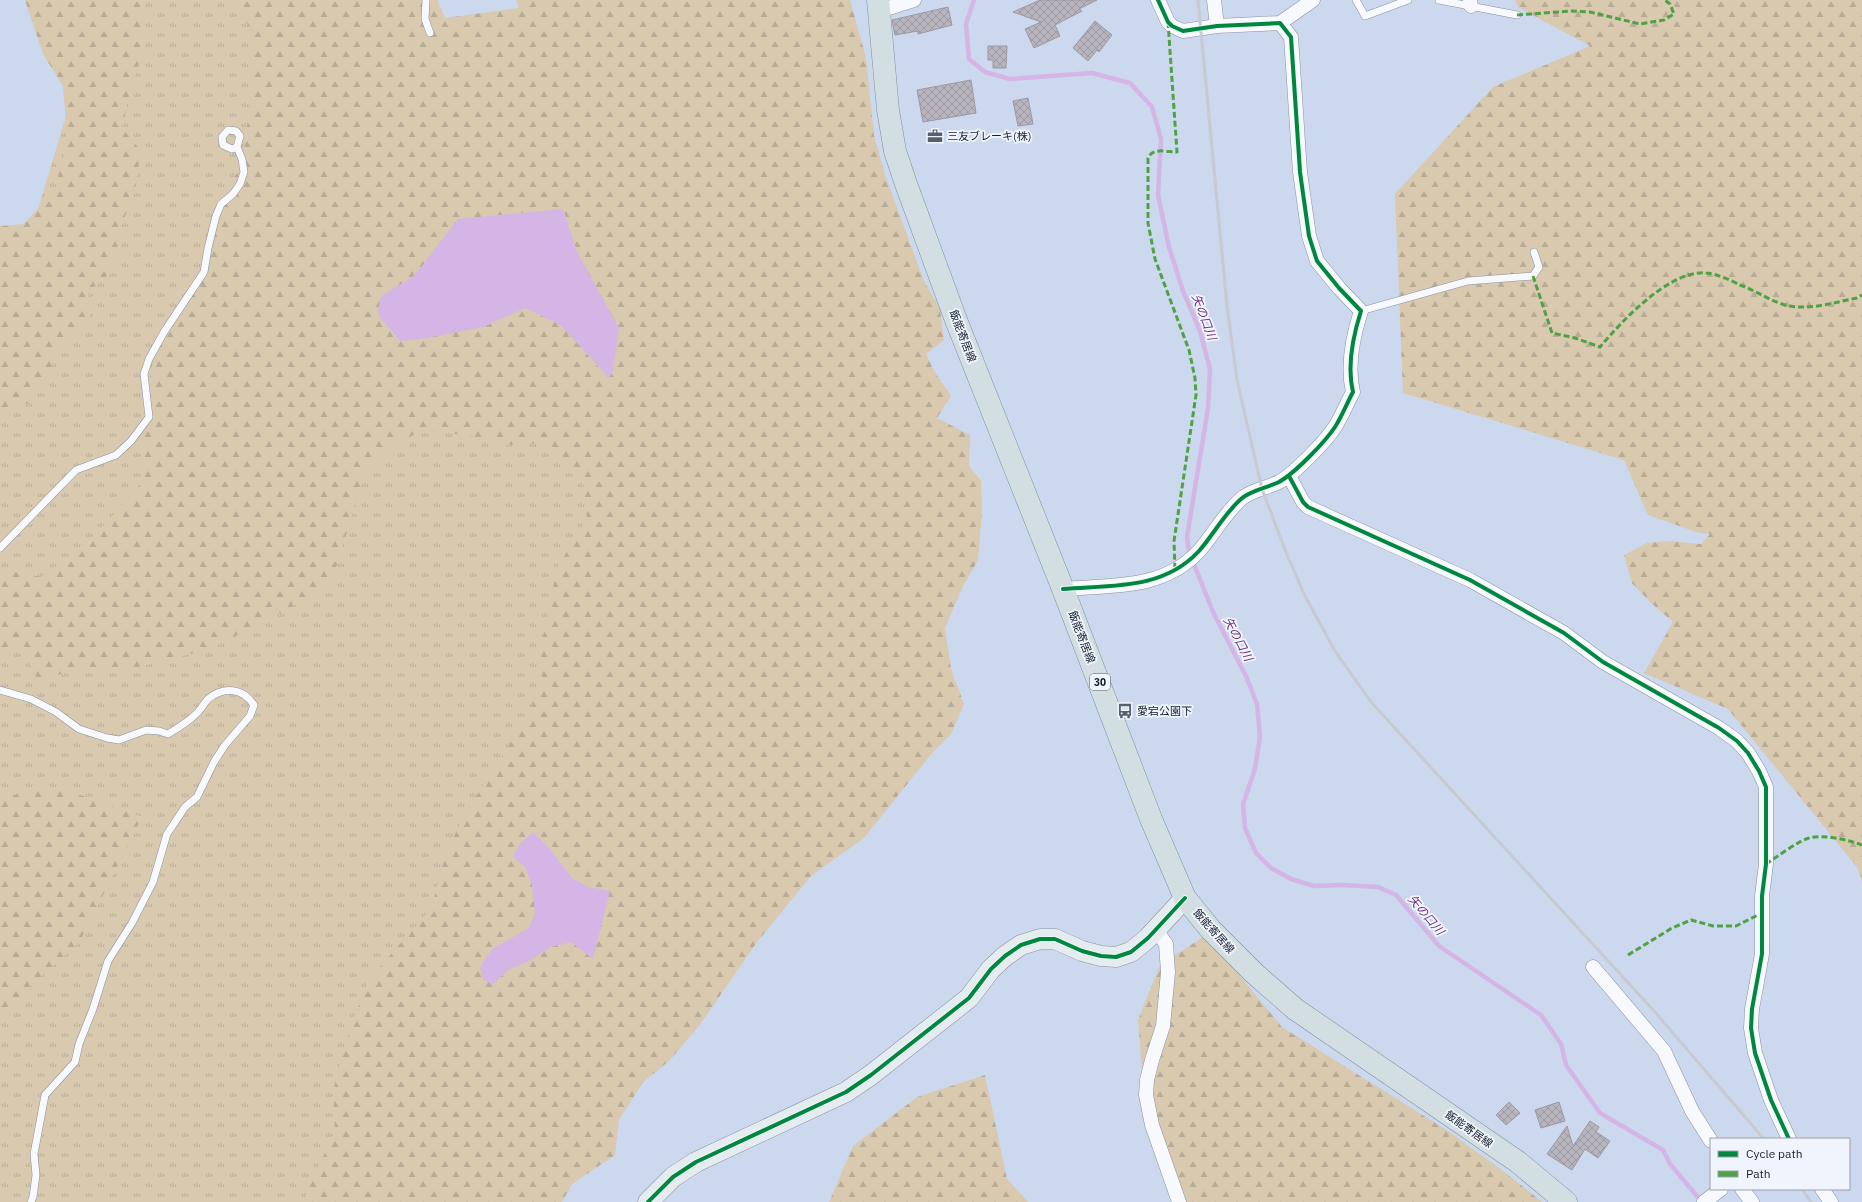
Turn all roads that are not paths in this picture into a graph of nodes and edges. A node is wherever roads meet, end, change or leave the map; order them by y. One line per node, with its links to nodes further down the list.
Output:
1 (426, 0): 14 (lane)
2 (914, 0): 10 (street)
3 (1158, 0): 13 (street)
4 (1214, 0): 13 (street)
5 (1313, 0): 12 (street)
6 (1356, 0): 7 (lane)
7 (1408, 0)
8 (1439, 0): 9 (lane)
9 (1470, 3): 11 (lane)
10 (878, 5): 20 (main road, 飯能寄居線 / 30)
11 (1517, 14)
12 (1280, 23): 13 (street); 17 (street)
13 (1218, 26)
14 (430, 33)
15 (237, 147): 19 (lane)
16 (1534, 252): 17 (lane)
17 (1361, 311): 18 (street)
18 (1289, 476): 20 (street); 25 (street)
19 (0, 548)
20 (1063, 589): 22 (main road, 飯能寄居線 / 30)
21 (0, 690): 30 (lane)
22 (1185, 898): 23 (street); 33 (main road, 飯能寄居線 / 30)
23 (1156, 930): 31 (street); 32 (street)
24 (1593, 967): 26 (street)
25 (1789, 1138)
26 (1710, 1139)
27 (1720, 1190): 34 (street)
28 (1743, 1190): 35 (street)
29 (1823, 1190): 36 (street)
30 (31, 1202)
31 (648, 1202)
32 (1179, 1202)
33 (1566, 1202)
34 (1704, 1202)
35 (1752, 1202)
36 (1832, 1202)

